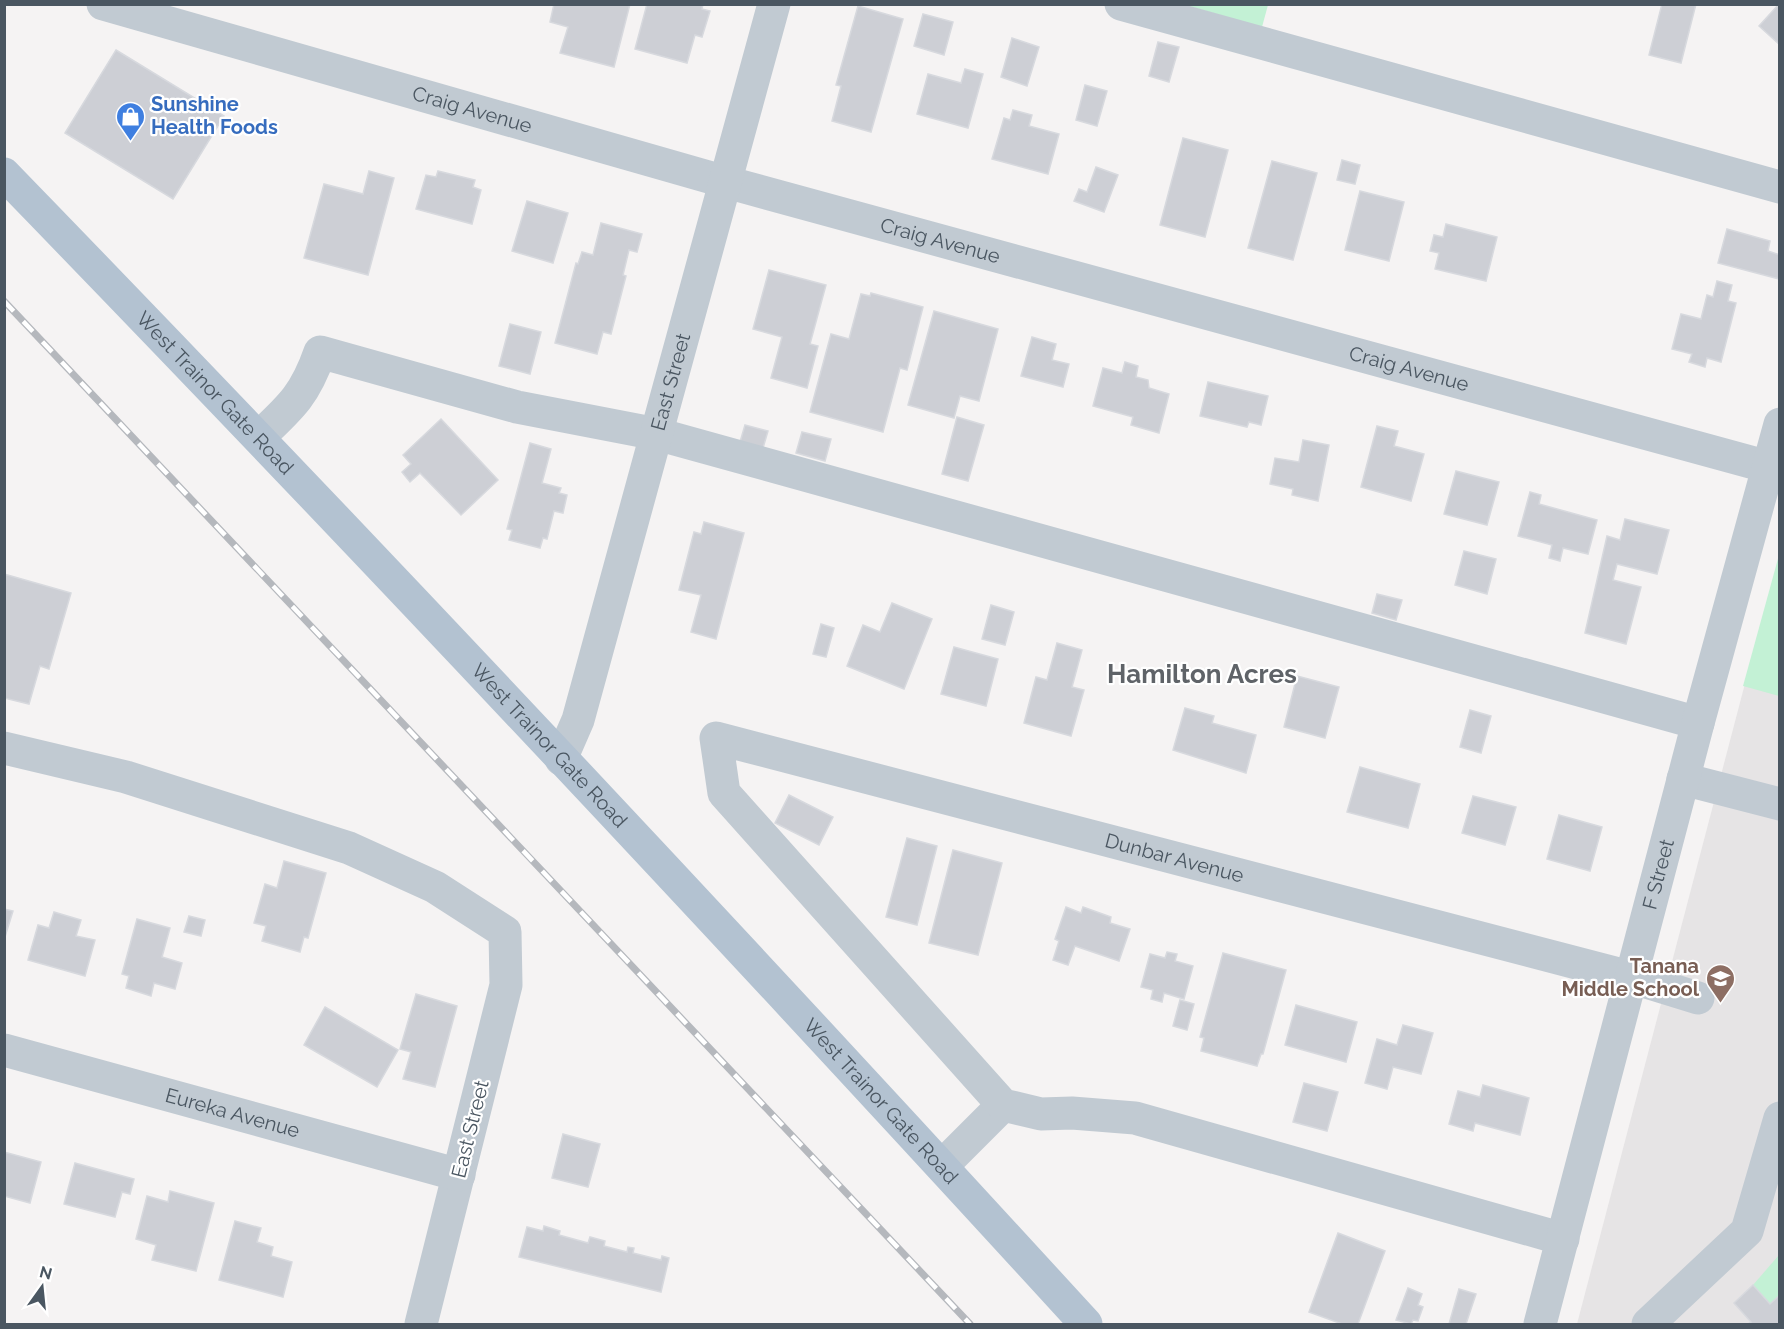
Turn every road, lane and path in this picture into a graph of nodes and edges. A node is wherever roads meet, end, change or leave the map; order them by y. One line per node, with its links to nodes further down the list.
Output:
1 (103, 4): 5 (street, Craig Avenue)
2 (774, 4): 5 (street, East Street)
3 (1121, 4): 6 (street)
4 (4, 174): 9 (main road, West Trainor Gate Road)
5 (726, 182): 8 (street, East Street); 10 (street, Craig Avenue)
6 (1779, 187)
7 (1779, 424): 10 (street, F Street)
8 (657, 434): 9 (street); 11 (street); 13 (street, East Street)
9 (260, 437): 13 (main road, West Trainor Gate Road)
10 (1774, 468): 11 (street, F Street)
11 (1698, 723): 14 (street, F Street)
12 (4, 748): 22 (street, East Street)
13 (561, 759): 21 (main road, West Trainor Gate Road)
14 (1683, 779): 15 (street); 16 (street, F Street)
15 (1779, 804)
16 (1630, 977): 17 (street, Dunbar Avenue); 19 (street, Dunbar Avenue); 23 (street, F Street)
17 (1698, 998)
18 (4, 1050): 22 (street, Eureka Avenue)
19 (1003, 1105): 21 (street); 23 (street)
20 (1779, 1118): 27 (street)
21 (942, 1166): 25 (main road, West Trainor Gate Road)
22 (459, 1175): 24 (street, East Street)
23 (1563, 1239): 26 (street, F Street)
24 (421, 1324)
25 (1086, 1324)
26 (1540, 1324)
27 (1648, 1324)

